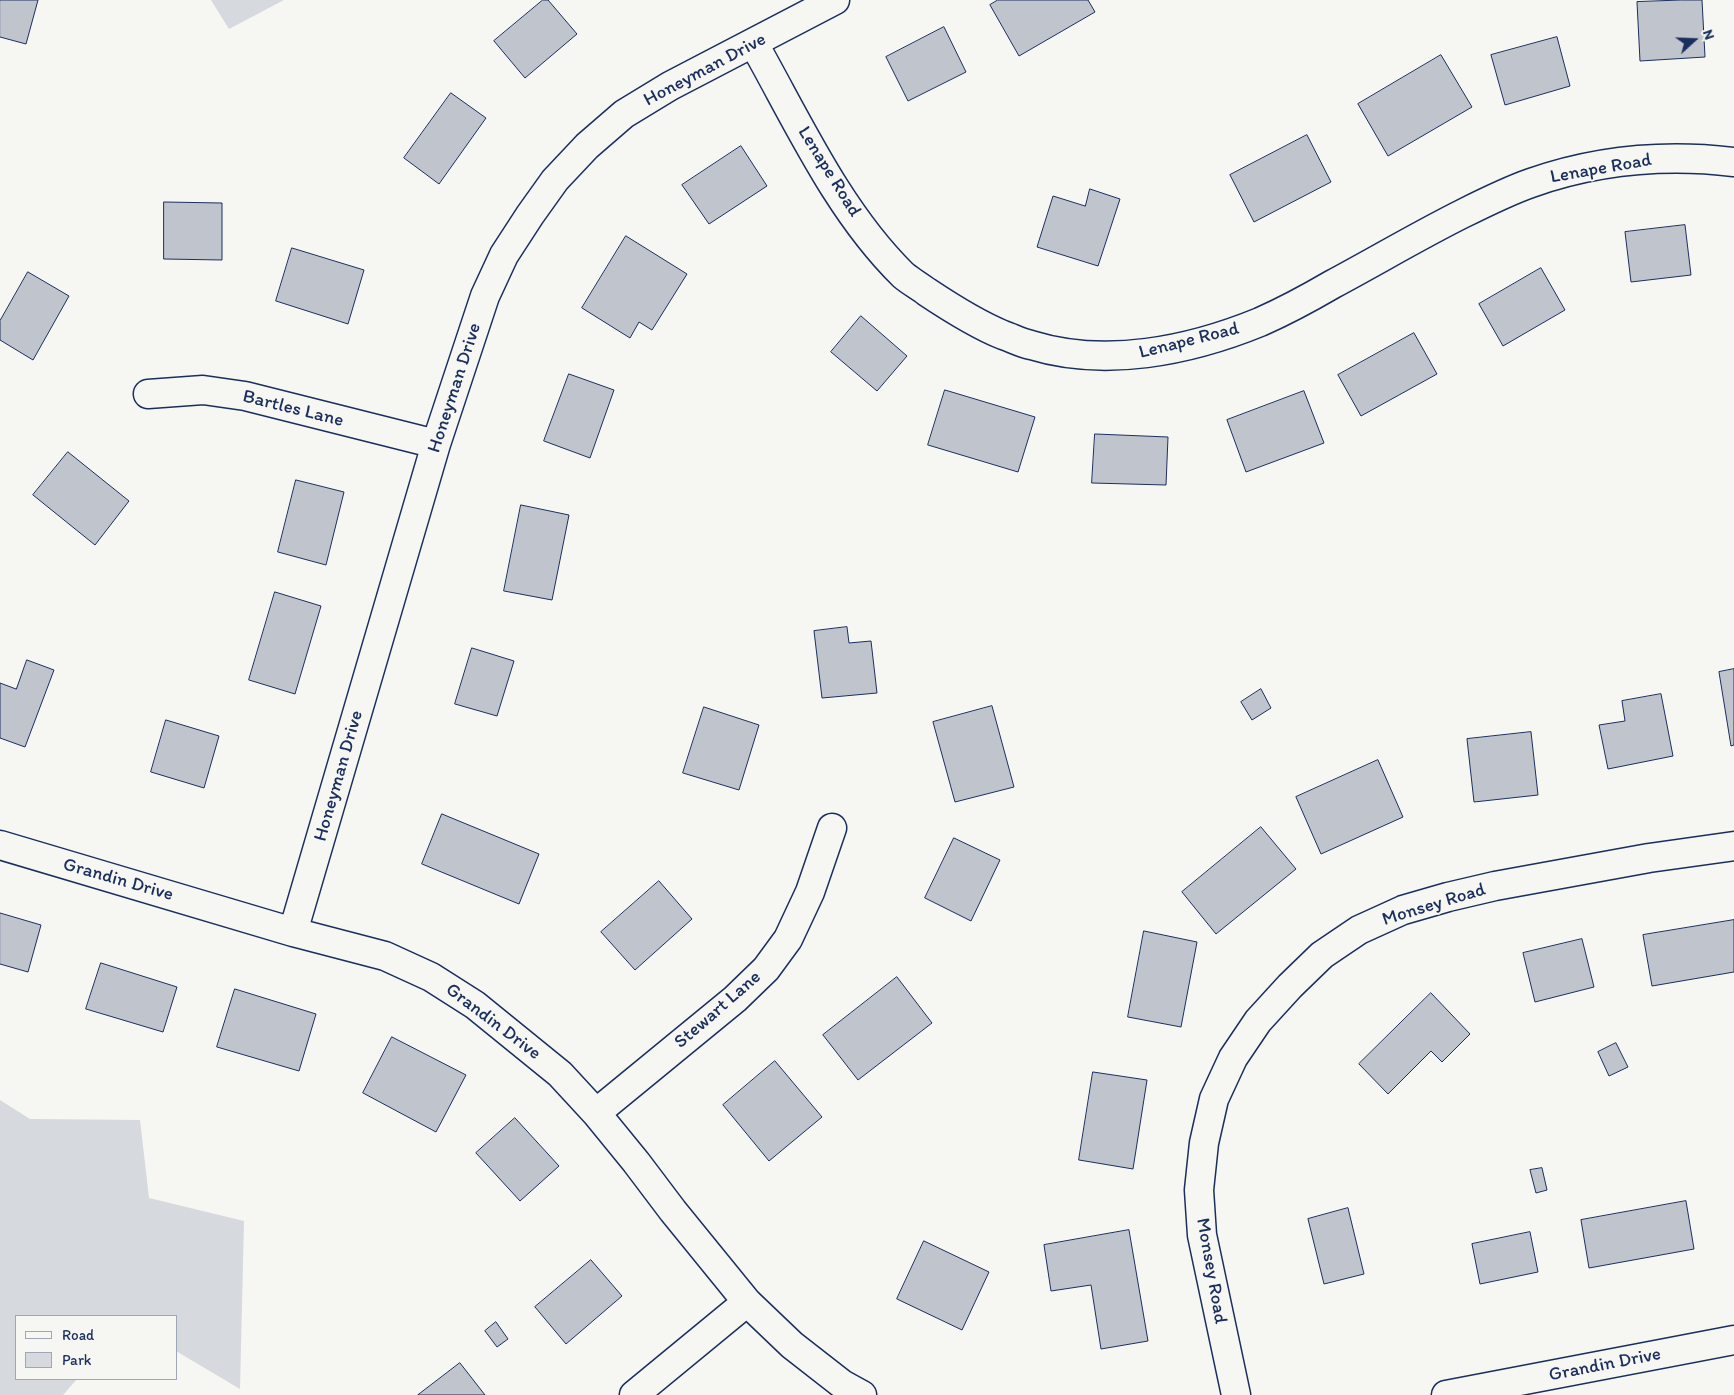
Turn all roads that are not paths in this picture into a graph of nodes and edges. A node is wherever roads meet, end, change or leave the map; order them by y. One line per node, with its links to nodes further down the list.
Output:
1 (835, 0): 2 (street, Honeyman Drive)
2 (754, 44): 3 (street, Lenape Road); 5 (street, Honeyman Drive)
3 (1734, 162)
4 (148, 394): 5 (street, Bartles Lane)
5 (436, 444): 9 (street, Honeyman Drive)
6 (832, 828): 10 (street, Stewart Lane)
7 (0, 845): 9 (street, Grandin Drive)
8 (1734, 846): 15 (street, Monsey Road)
9 (293, 932): 10 (street, Grandin Drive)
10 (596, 1113): 11 (street, Grandin Drive)
11 (747, 1302): 13 (street); 14 (street, Grandin Drive)
12 (1734, 1340): 16 (street, Grandin Drive)
13 (634, 1395)
14 (862, 1395)
15 (1236, 1395)
16 (1446, 1395)

